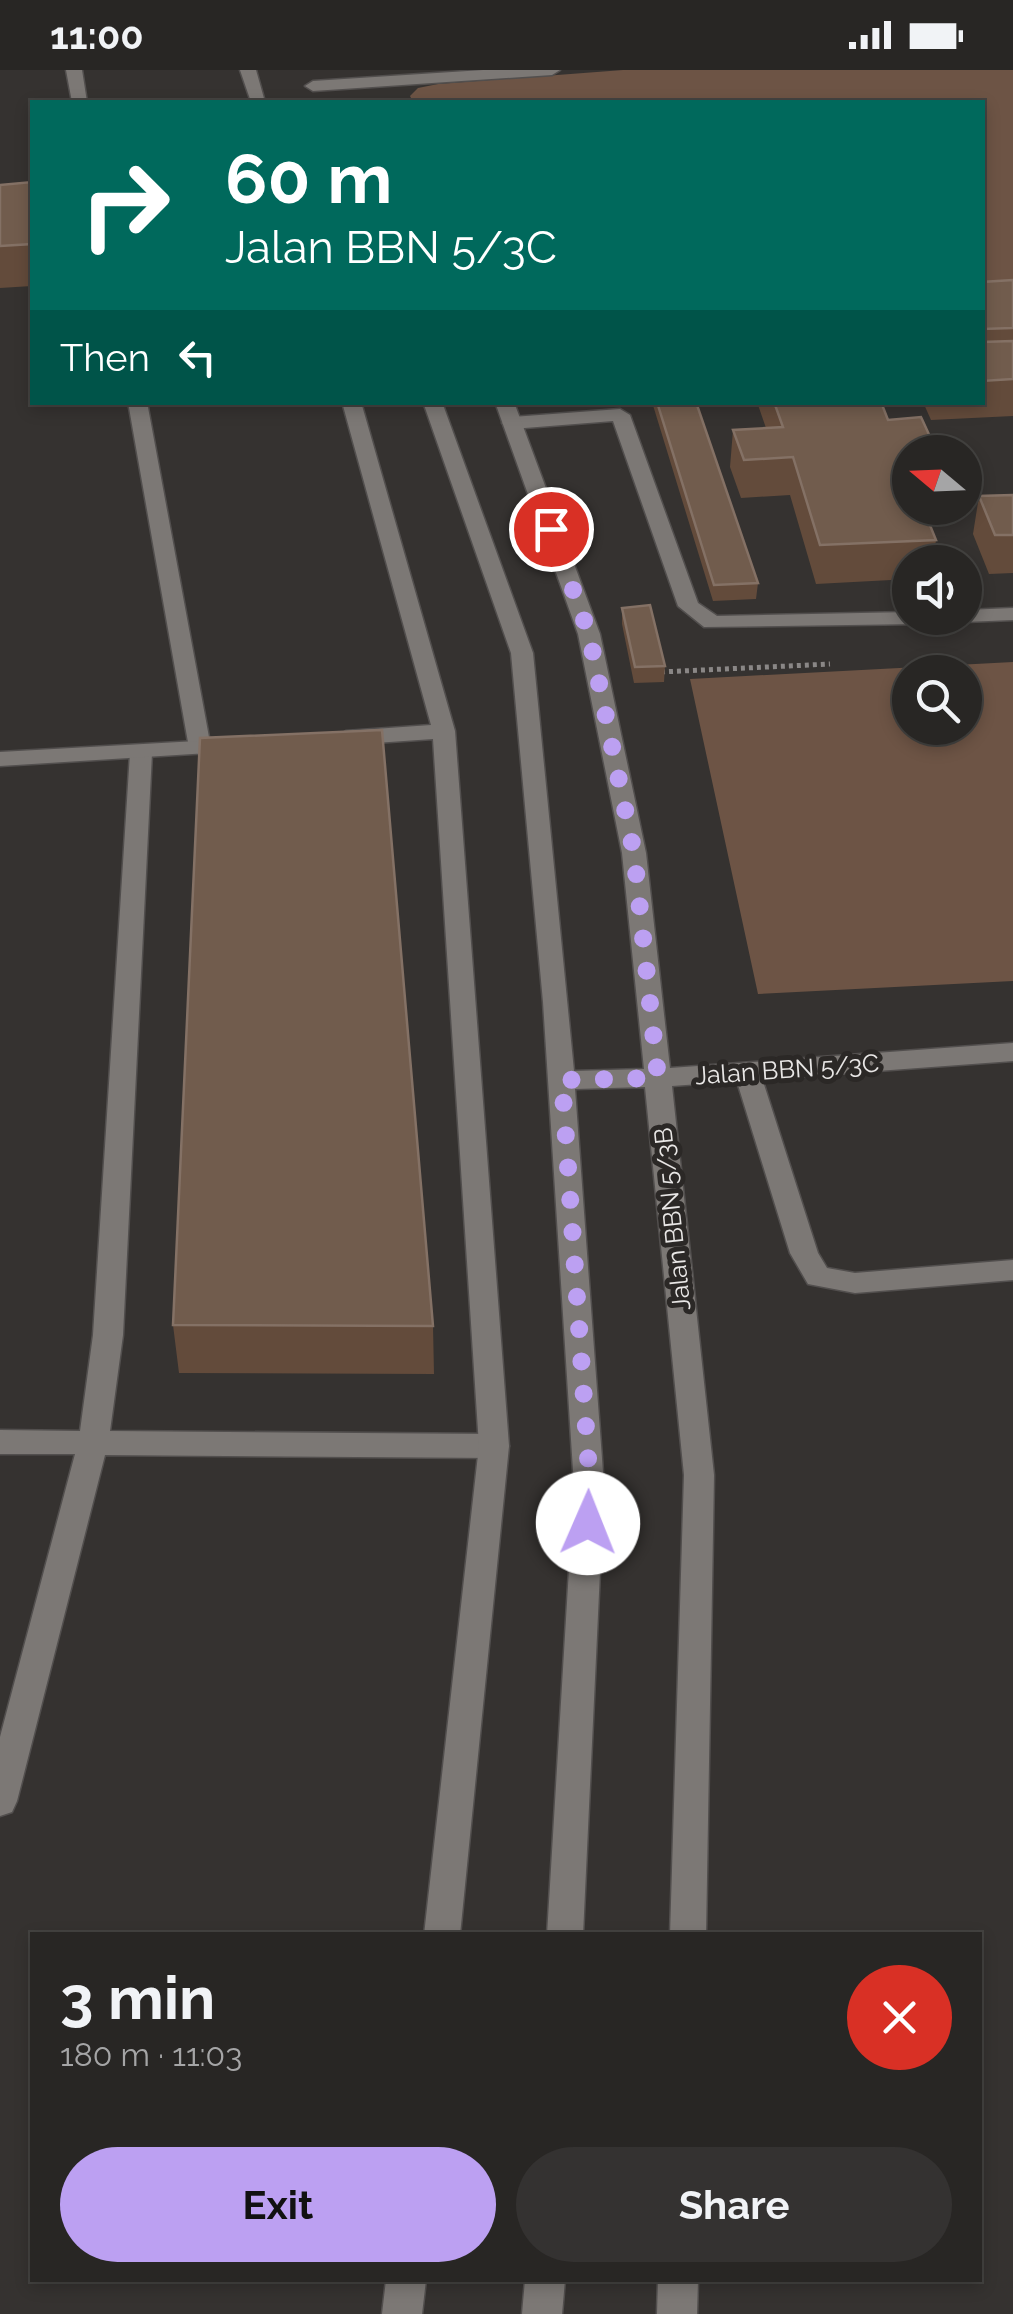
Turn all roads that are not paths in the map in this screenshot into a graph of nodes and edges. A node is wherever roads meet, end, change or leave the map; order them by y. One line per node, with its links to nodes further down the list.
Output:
1 (74, 70): 7 (street)
2 (248, 70): 8 (street)
3 (552, 70): 4 (street)
4 (430, 75): 5 (street)
5 (369, 76): 6 (street); 9 (street)
6 (313, 86)
7 (80, 100)
8 (257, 100)
9 (379, 100)
10 (139, 405): 21 (street)
11 (351, 405): 18 (street)
12 (433, 405): 27 (street)
13 (618, 408): 14 (street); 17 (street)
14 (508, 413): 26 (street, Jalan BBN 5/3B)
15 (1013, 614): 16 (street)
16 (982, 615)
17 (892, 619)
18 (444, 731): 19 (street); 31 (street)
19 (331, 739)
20 (256, 744): 21 (street)
21 (200, 748): 22 (street)
22 (141, 753): 23 (street); 30 (street)
23 (0, 758)
24 (1013, 1052): 25 (street, Jalan BBN 5/3C)
25 (747, 1072): 26 (street, Jalan BBN 5/3C); 28 (street)
26 (658, 1078): 27 (street, Jalan BBN 5/3C); 35 (street, Jalan BBN 5/3B)
27 (562, 1080): 34 (street)
28 (1013, 1270)
29 (0, 1442): 30 (street)
30 (93, 1442): 31 (street); 32 (street)
31 (494, 1446): 33 (street)
32 (0, 1801)
33 (442, 1932)
34 (565, 1932)
35 (688, 1932)
36 (406, 2282): 39 (street)
37 (545, 2282): 40 (street)
38 (678, 2282): 41 (street)
39 (402, 2314)
40 (542, 2314)
41 (677, 2314)

